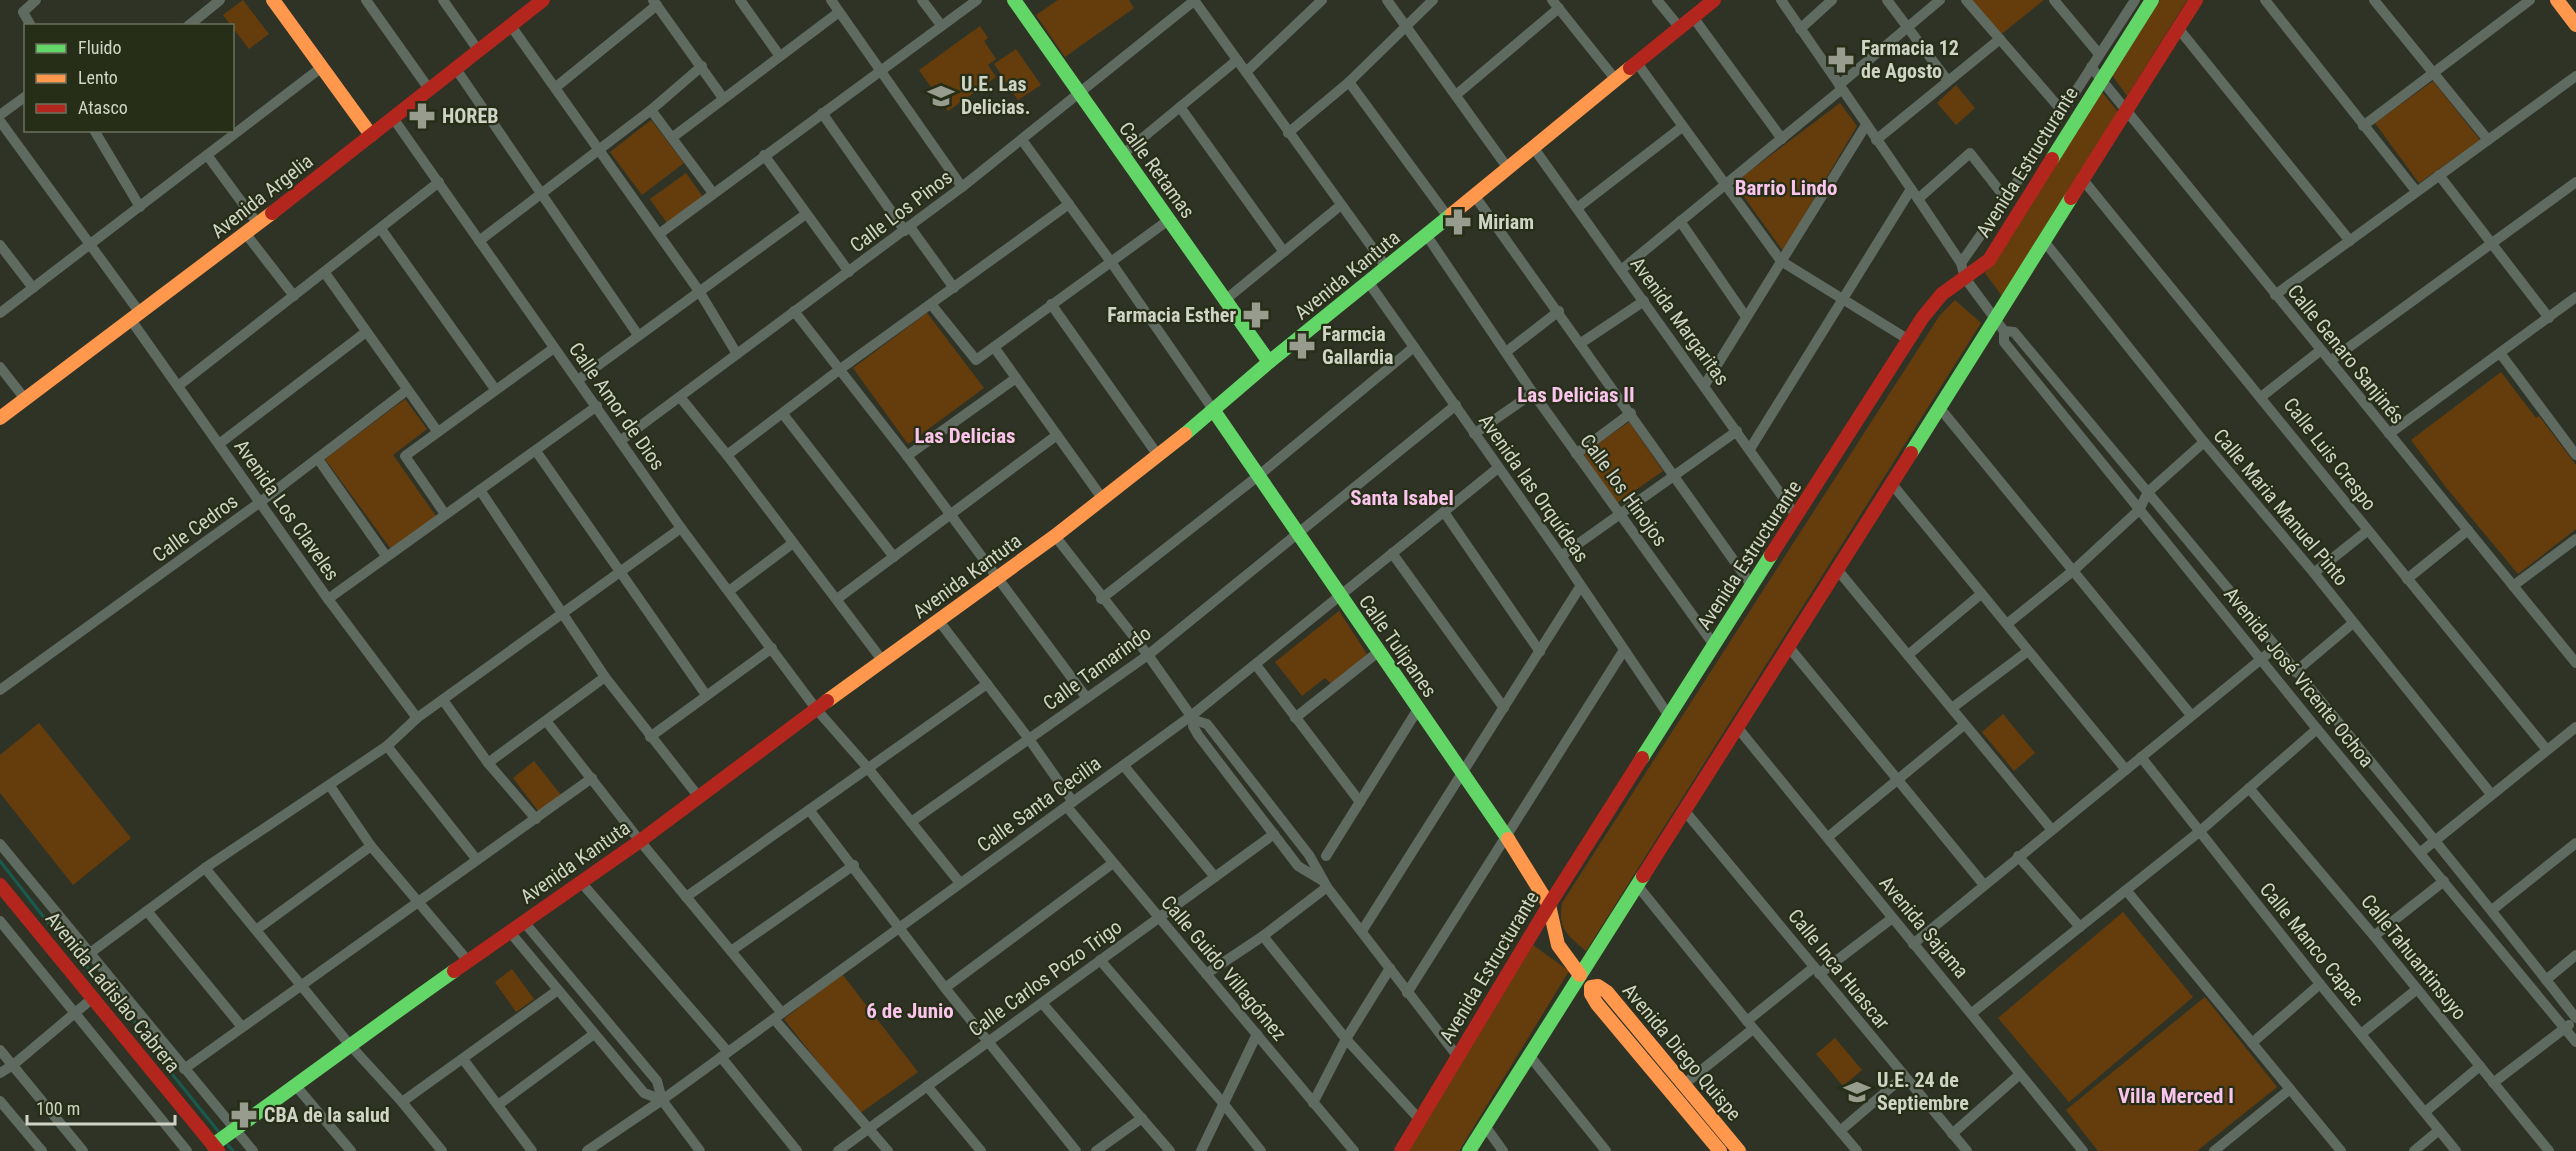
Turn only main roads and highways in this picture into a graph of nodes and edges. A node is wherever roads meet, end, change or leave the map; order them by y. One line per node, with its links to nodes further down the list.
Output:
1 (273, 0): 9 (main road)
2 (543, 0): 9 (main road, Avenida Argelia)
3 (1014, 0): 10 (main road, Calle Retamas)
4 (1714, 0): 10 (main road, Avenida Kantuta)
5 (2152, 0): 14 (main road, Avenida Estructurante)
6 (2196, 0): 15 (main road)
7 (2557, 0): 8 (main road)
8 (2576, 26)
9 (371, 135): 12 (main road, Avenida Argelia)
10 (1269, 362): 11 (main road, Avenida Kantuta)
11 (1214, 411): 14 (main road, Calle Tulipanes); 16 (main road, Avenida Kantuta)
12 (0, 418)
13 (0, 885): 16 (main road, Avenida Ladislao Cabrera)
14 (1549, 905): 15 (main road, Avenida Diego Quispe); 17 (main road, Avenida Estructurante)
15 (1580, 975): 18 (main road)
16 (216, 1148)
17 (1401, 1151)
18 (1469, 1151)
19 (1720, 1151): 20 (main road, Avenida Diego Quispe)
20 (1739, 1151)

